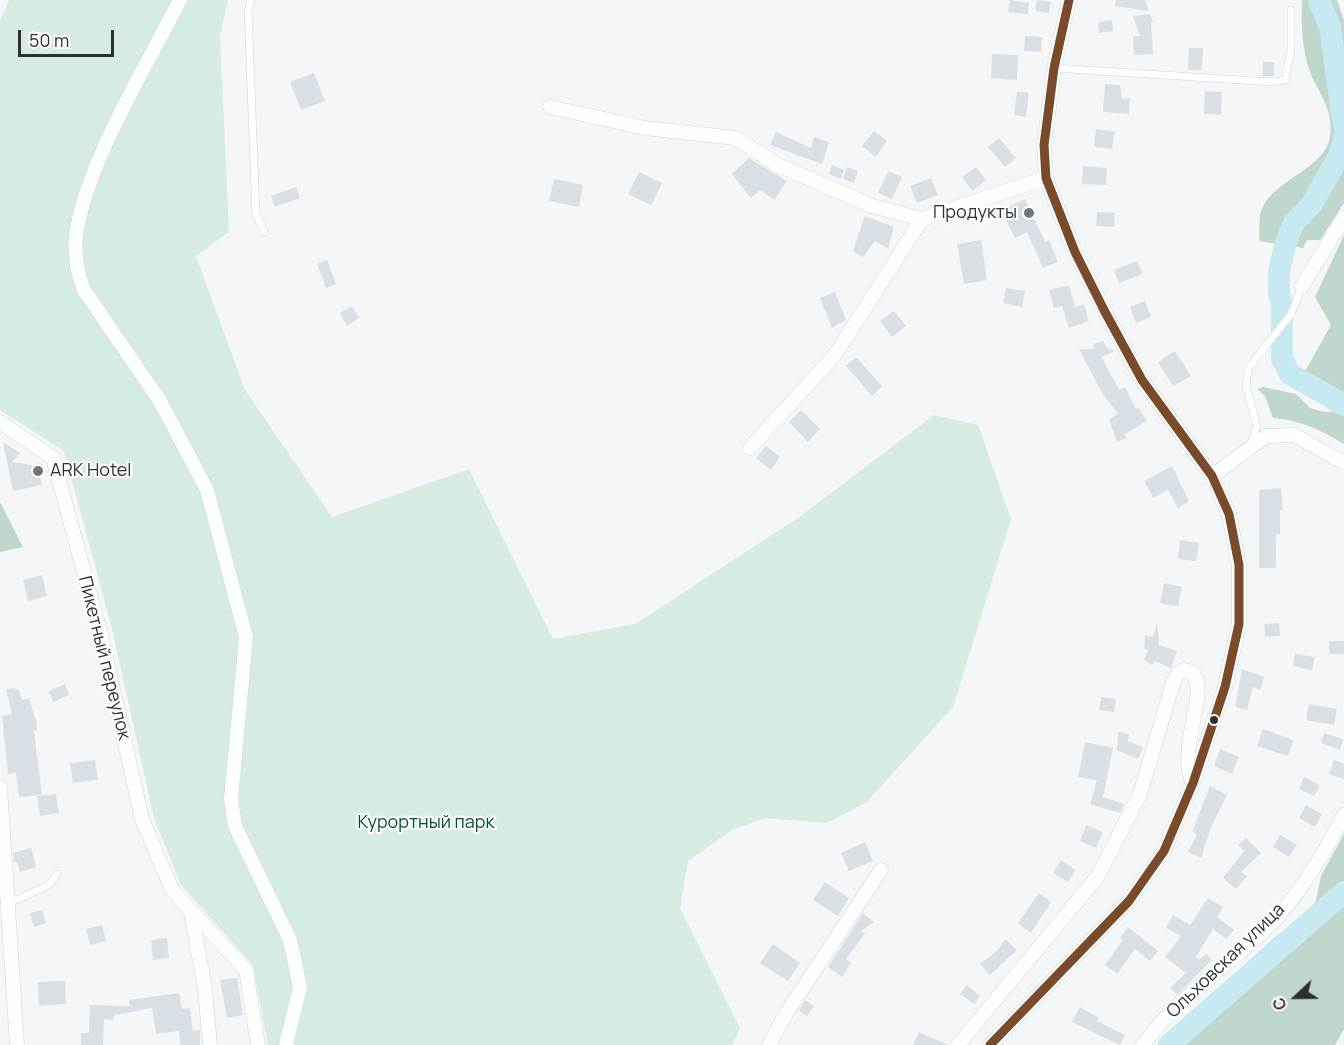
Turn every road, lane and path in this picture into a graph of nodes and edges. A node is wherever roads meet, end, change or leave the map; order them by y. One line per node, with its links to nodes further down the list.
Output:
1 (180, 0): 27 (street)
2 (251, 0): 10 (lane)
3 (1070, 0): 5 (street)
4 (1291, 10): 5 (lane)
5 (1054, 68): 7 (street)
6 (550, 108): 9 (street)
7 (1046, 178): 9 (street); 16 (street)
8 (1344, 218): 11 (street)
9 (922, 219): 13 (street)
10 (264, 232)
11 (1302, 286): 14 (lane)
12 (0, 422): 23 (street, Пикетный переулок)
13 (750, 448)
14 (1249, 449): 15 (street); 16 (street)
15 (1344, 463)
16 (1212, 476): 17 (street)
17 (1192, 783): 29 (street); 30 (street)
18 (0, 787): 22 (street)
19 (1344, 814): 31 (street, Ольховская улица)
20 (881, 870): 28 (street)
21 (57, 874): 22 (lane)
22 (7, 904): 24 (street)
23 (190, 912): 25 (street, Пикетный переулок); 26 (street, Пикетный переулок)
24 (17, 1045)
25 (210, 1045)
26 (258, 1045)
27 (286, 1045)
28 (769, 1045)
29 (958, 1045)
30 (990, 1045)
31 (1143, 1045)

